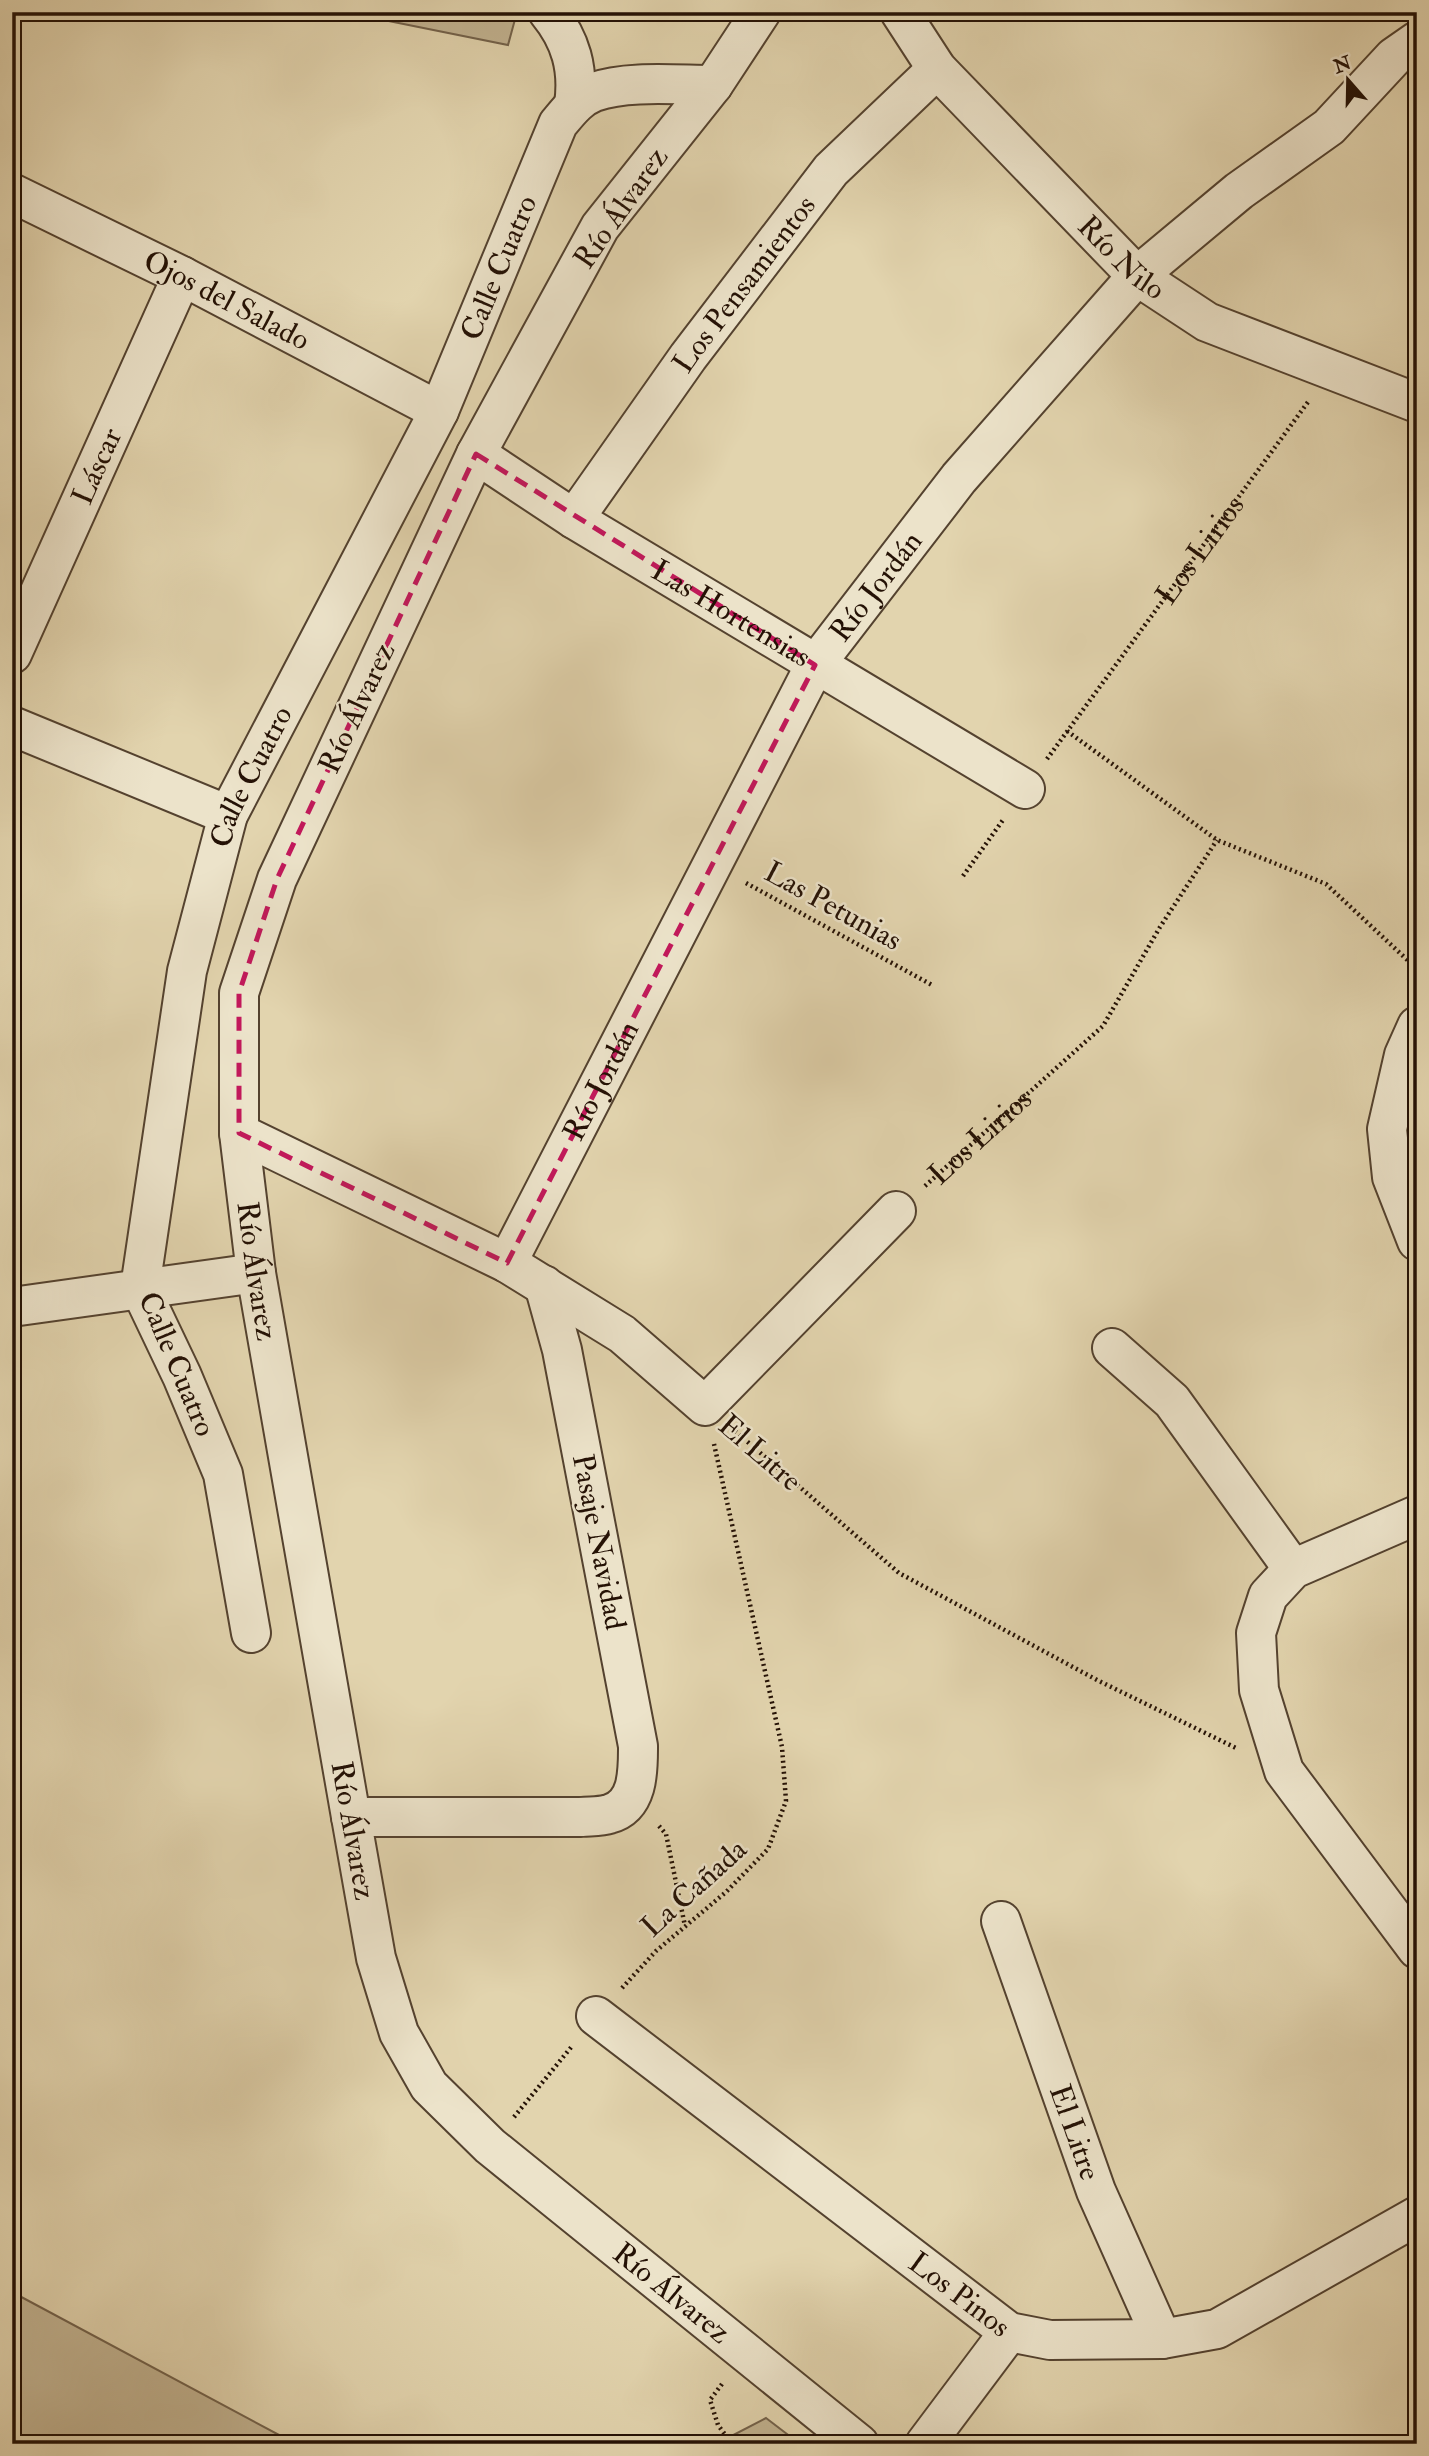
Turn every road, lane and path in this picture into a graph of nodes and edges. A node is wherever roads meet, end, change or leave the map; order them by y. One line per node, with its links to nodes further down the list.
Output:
1 (548, 12): 7 (street)
2 (761, 12): 6 (street, Río Álvarez)
3 (900, 12): 5 (street, Río Nilo)
4 (1417, 41): 10 (street, Río Jordán)
5 (937, 69): 10 (street, Río Nilo); 15 (street, Los Pensamientos)
6 (713, 85): 7 (street); 14 (street, Río Álvarez)
7 (573, 105): 13 (street, Calle Cuatro)
8 (12, 193): 9 (street, Ojos del Salado)
9 (182, 276): 13 (street, Ojos del Salado); 16 (street, Láscar)
10 (1137, 276): 11 (street, Río Nilo); 17 (street, Río Jordán)
11 (1331, 370): 12 (street, Río Nilo); 19 (path, Los Lirios)
12 (1417, 403)
13 (439, 411): 21 (street, Calle Cuatro)
14 (476, 454): 15 (street, Las Hortensias); 28 (street, Río Álvarez)
15 (574, 519): 17 (street, Las Hortensias)
16 (12, 654)
17 (815, 665): 20 (street, Las Hortensias); 23 (street, Río Jordán)
18 (12, 726): 21 (street)
19 (1067, 731): 20 (path, Los Lirios); 22 (path)
20 (1025, 789): 24 (path, Los Lirios)
21 (228, 815): 34 (street, Calle Cuatro)
22 (1217, 839): 25 (path); 29 (path, Los Lirios)
23 (713, 865): 26 (path, Las Petunias); 31 (street, Río Jordán)
24 (963, 876)
25 (1417, 968)
26 (932, 985)
27 (1417, 1026): 30 (street)
28 (239, 1133): 31 (street, El Litre); 32 (street, Río Álvarez)
29 (896, 1212): 37 (street)
30 (1417, 1241)
31 (507, 1264): 33 (street, El Litre)
32 (256, 1273): 34 (street); 43 (street, Río Álvarez)
33 (544, 1285): 37 (street, El Litre); 42 (street, Pasaje Navidad)
34 (140, 1288): 35 (street); 40 (street, Calle Cuatro)
35 (12, 1307)
36 (1112, 1348): 39 (street)
37 (705, 1406): 41 (path, El Litre); 45 (path, La Cañada)
38 (1417, 1515): 39 (street)
39 (1293, 1569): 41 (street)
40 (251, 1633)
41 (1284, 1771): 46 (street)
42 (621, 1806): 43 (street); 45 (path)
43 (351, 1817): 48 (street, Río Álvarez)
44 (1001, 1921): 51 (street, El Litre)
45 (685, 1926): 47 (path, La Cañada)
46 (1417, 1949)
47 (596, 2016): 48 (path, La Cañada); 50 (street, Los Pinos)
48 (490, 2146): 52 (street, Río Álvarez)
49 (1417, 2216): 51 (street, Los Pinos)
50 (1009, 2332): 51 (street, Los Pinos); 55 (street)
51 (1162, 2339)
52 (746, 2352): 53 (path); 54 (street, Río Álvarez)
53 (732, 2444)
54 (859, 2444)
55 (925, 2444)

